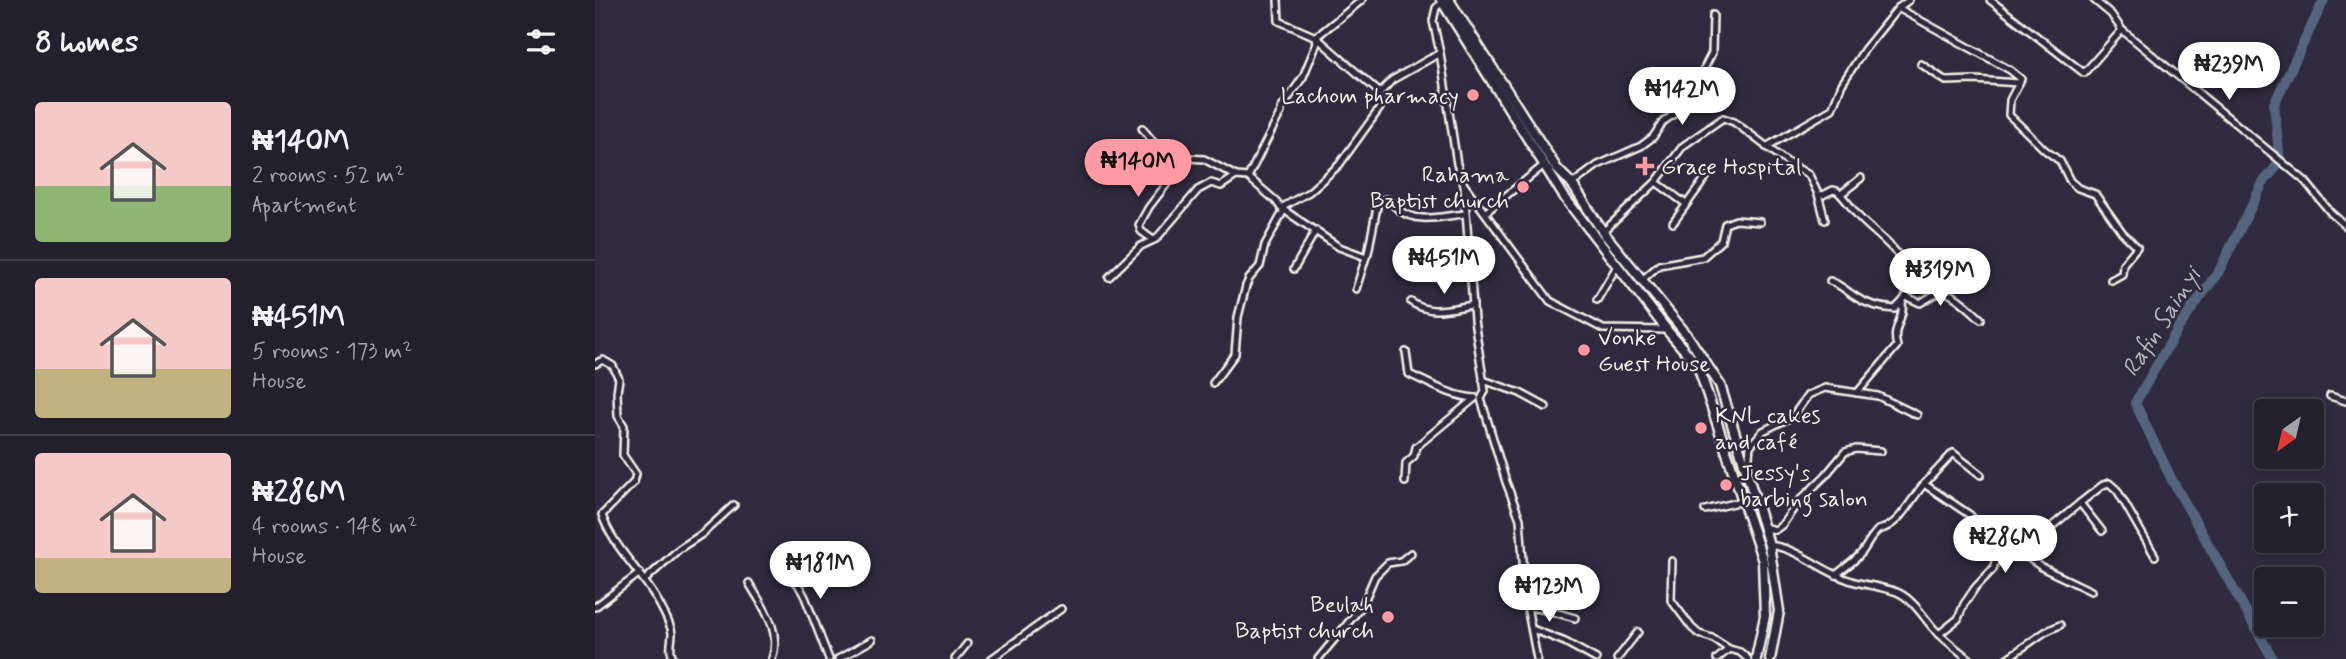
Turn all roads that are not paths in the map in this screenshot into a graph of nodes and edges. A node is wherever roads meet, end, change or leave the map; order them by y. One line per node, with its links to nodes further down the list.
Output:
1 (1278, 0): 10 (street)
2 (1362, 0): 10 (street)
3 (1909, 0): 7 (street)
4 (1990, 0): 9 (street)
5 (2094, 0): 9 (street)
6 (1447, 1): 11 (street); 18 (main road); 24 (main road)
7 (1898, 8): 13 (street); 16 (street)
8 (1713, 15): 24 (street)
9 (2122, 30): 35 (street)
10 (1316, 37): 14 (street); 21 (street)
11 (1440, 53): 14 (street); 25 (street)
12 (1921, 64): 13 (street)
13 (2019, 83): 45 (street)
14 (1380, 93): 29 (street)
15 (1142, 128): 17 (street)
16 (1766, 147): 23 (street); 26 (street)
17 (1187, 158): 19 (street); 38 (street)
18 (1544, 165): 30 (street); 42 (main road)
19 (1236, 176): 21 (street); 38 (street)
20 (1707, 176): 28 (street)
21 (1248, 177): 29 (street)
22 (1861, 178): 27 (street)
23 (1656, 182): 28 (street); 37 (street)
24 (1572, 184): 37 (main road)
25 (1464, 185): 30 (street); 31 (street)
26 (1818, 194): 27 (street); 32 (street)
27 (1841, 194): 50 (street)
28 (1686, 204): 34 (street)
29 (1282, 209): 36 (street); 58 (street)
30 (1486, 212): 54 (street)
31 (1466, 214): 39 (street); 40 (street)
32 (1825, 220)
33 (1760, 222): 46 (street)
34 (1673, 223)
35 (2346, 226)
36 (1316, 230): 39 (street); 43 (street)
37 (1603, 232): 46 (main road)
38 (1153, 240): 44 (street)
39 (1366, 257): 48 (street)
40 (1469, 260): 41 (street); 52 (street)
41 (1425, 261)
42 (1617, 266): 49 (street); 54 (main road)
43 (1294, 269)
44 (1109, 276)
45 (2111, 280)
46 (1641, 281): 66 (main road)
47 (1830, 281): 50 (street)
48 (1356, 289)
49 (1597, 300)
50 (1905, 300): 53 (street); 59 (street)
51 (1411, 302): 52 (street)
52 (1473, 305): 57 (street)
53 (1981, 319)
54 (1667, 330): 70 (main road)
55 (1406, 352): 61 (street)
56 (595, 364): 83 (street)
57 (1483, 380): 61 (street); 63 (street)
58 (1213, 383)
59 (1857, 393): 64 (street); 66 (street)
60 (2330, 396): 62 (street)
61 (1478, 399): 68 (street); 89 (street)
62 (2346, 401)
63 (1546, 407)
64 (1917, 415)
65 (1881, 451): 74 (street)
66 (1748, 475): 74 (main road)
67 (1981, 475): 69 (street)
68 (1405, 482)
69 (1924, 484): 76 (street); 84 (street)
70 (1743, 501): 73 (street); 111 (main road)
71 (2080, 503): 75 (street); 79 (street); 80 (street)
72 (734, 505): 85 (street)
73 (1705, 510)
74 (1764, 527): 77 (main road)
75 (2102, 531)
76 (1990, 538)
77 (1769, 545): 84 (street); 112 (main road)
78 (1411, 553): 105 (street)
79 (2155, 556)
80 (2015, 557): 87 (street); 95 (street)
81 (1672, 561): 98 (street)
82 (778, 565): 101 (street)
83 (640, 573): 85 (street); 88 (street)
84 (1836, 575): 95 (street)
85 (645, 580): 99 (street)
86 (749, 583): 100 (street)
87 (2091, 591)
88 (595, 607)
89 (1528, 607): 91 (street); 93 (street)
90 (1061, 609): 104 (street)
91 (1575, 618)
92 (2060, 625): 114 (street)
93 (1532, 629): 106 (street); 107 (street)
94 (1638, 632): 108 (street)
95 (1939, 634): 113 (street)
96 (872, 640): 102 (street)
97 (967, 644): 103 (street)
98 (1729, 649): 109 (street); 110 (street)
99 (674, 659)
100 (772, 659)
101 (829, 659)
102 (838, 659)
103 (955, 659)
104 (991, 659)
105 (1318, 659)
106 (1537, 659)
107 (1596, 659)
108 (1618, 659)
109 (1717, 659)
110 (1748, 659)
111 (1756, 659)
112 (1770, 659)
113 (1970, 659)
114 (2006, 659)

